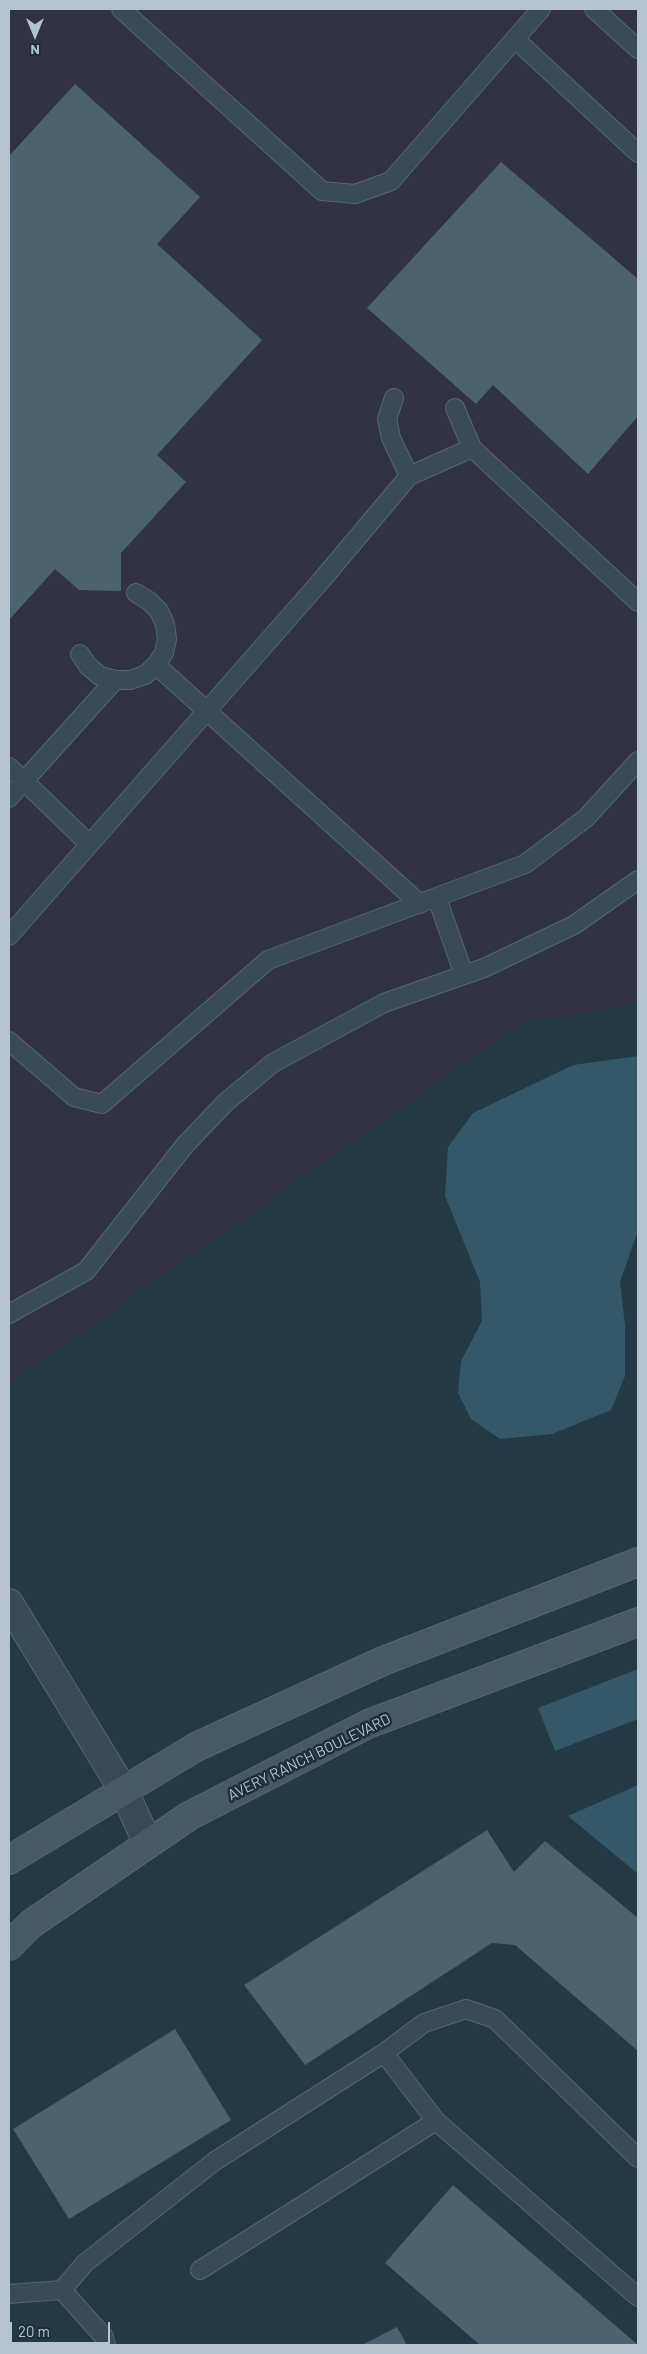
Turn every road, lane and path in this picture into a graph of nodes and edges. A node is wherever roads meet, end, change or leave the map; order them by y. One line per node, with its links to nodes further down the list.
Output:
1 (121, 9): 4 (lane)
2 (542, 9): 4 (lane)
3 (594, 9): 5 (lane)
4 (515, 39): 6 (lane)
5 (638, 49)
6 (638, 153)
7 (394, 398): 10 (lane)
8 (455, 408): 9 (lane)
9 (472, 448): 10 (lane); 12 (lane)
10 (409, 476): 16 (lane)
11 (136, 594): 14 (lane)
12 (638, 602)
13 (80, 654): 15 (lane)
14 (156, 665): 15 (lane); 16 (lane)
15 (115, 680): 19 (lane)
16 (206, 712): 21 (lane); 24 (lane)
17 (638, 760): 23 (lane)
18 (9, 767): 19 (lane)
19 (24, 781): 20 (lane); 21 (lane)
20 (9, 798)
21 (89, 844): 25 (lane)
22 (638, 880): 26 (lane)
23 (437, 898): 24 (lane); 26 (lane)
24 (420, 904): 27 (lane)
25 (9, 936)
26 (464, 975): 28 (lane)
27 (9, 1041)
28 (9, 1314)
29 (638, 1562): 32 (main road)
30 (9, 1603): 32 (street)
31 (638, 1622): 33 (main road, AVERY RANCH BOULEVARD)
32 (124, 1792): 33 (street); 34 (main road)
33 (148, 1844): 35 (main road, AVERY RANCH BOULEVARD)
34 (9, 1860)
35 (9, 1946)
36 (384, 2053): 37 (lane); 38 (lane); 40 (lane)
37 (436, 2121): 39 (lane); 42 (lane)
38 (638, 2158)
39 (200, 2270)
40 (62, 2290): 41 (lane); 43 (lane)
41 (9, 2294)
42 (638, 2297)
43 (106, 2345)

